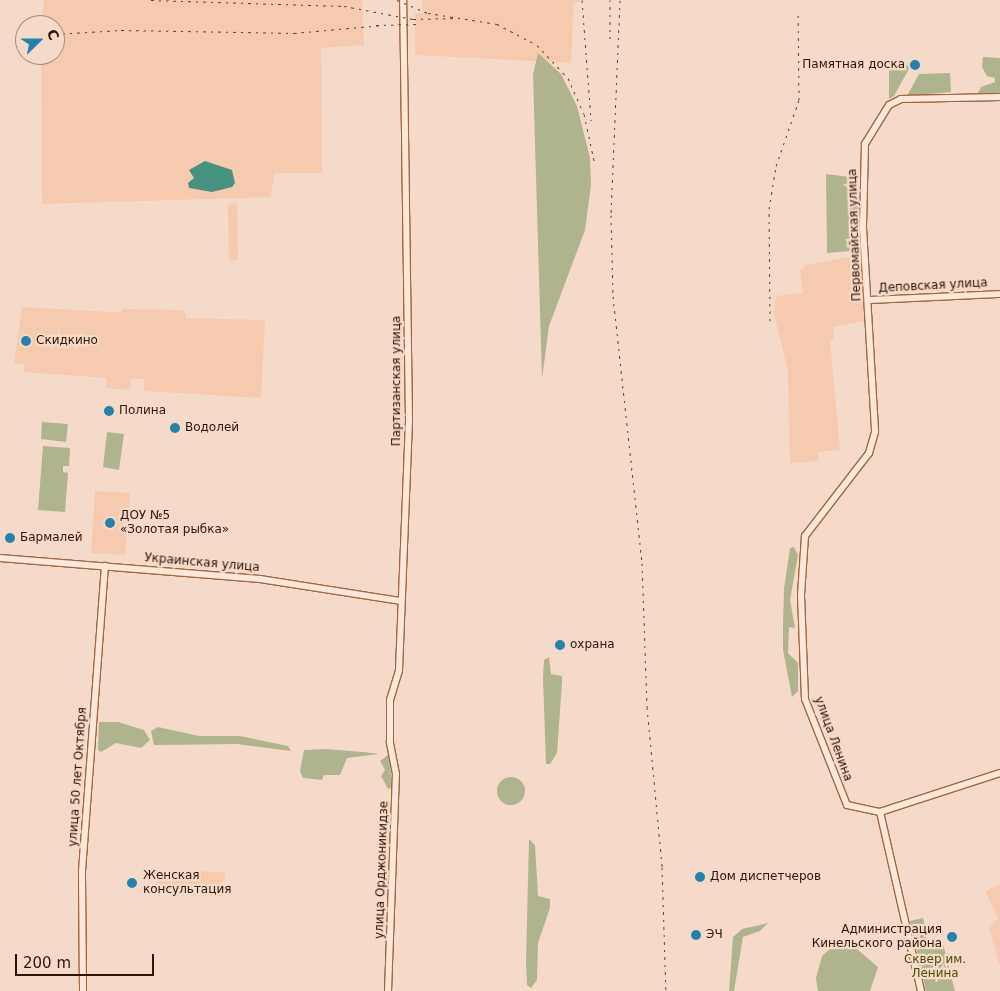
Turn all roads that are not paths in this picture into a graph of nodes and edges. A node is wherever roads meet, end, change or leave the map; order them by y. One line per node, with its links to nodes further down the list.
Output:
1 (403, 0): 8 (street, Партизанская улица)
2 (1000, 97): 4 (street, Первомайская улица)
3 (1000, 294): 4 (street, Деповская улица)
4 (868, 300): 5 (street, Первомайская улица)
5 (869, 452): 11 (street, улица Ленина)
6 (0, 558): 7 (street, Украинская улица)
7 (105, 566): 8 (street, Украинская улица); 12 (street, улица 50 лет Октября)
8 (401, 601): 9 (street, Партизанская улица)
9 (394, 750): 13 (street, улица Орджоникидзе)
10 (1000, 773): 11 (street)
11 (880, 812): 14 (street)
12 (83, 991)
13 (388, 991)
14 (921, 991)

